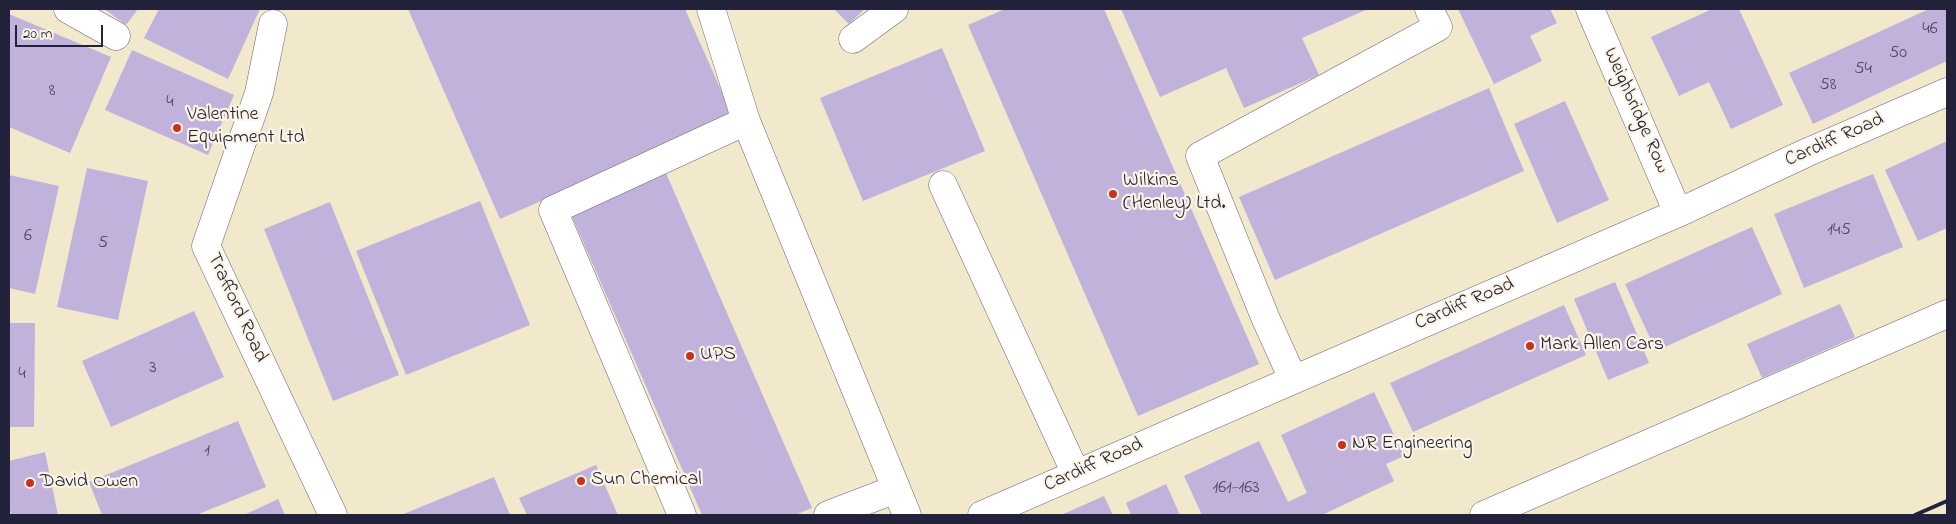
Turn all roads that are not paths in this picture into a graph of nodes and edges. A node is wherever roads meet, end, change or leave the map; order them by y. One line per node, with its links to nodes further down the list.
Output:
1 (68, 9): 7 (street)
2 (711, 9): 10 (street)
3 (894, 9): 8 (street)
4 (1430, 9): 14 (street)
5 (1590, 9): 12 (street, Weighbridge Row)
6 (273, 24): 17 (street, Trafford Road)
7 (116, 36)
8 (853, 39)
9 (1947, 92): 12 (street, Cardiff Road)
10 (746, 121): 16 (street); 18 (street)
11 (943, 185): 15 (street)
12 (1678, 213): 14 (street, Cardiff Road)
13 (1947, 314): 22 (street)
14 (1293, 380): 15 (street, Cardiff Road)
15 (1076, 474): 21 (street, Cardiff Road)
16 (896, 489): 19 (street); 20 (street)
17 (333, 515)
18 (682, 515)
19 (828, 515)
20 (907, 515)
21 (982, 515)
22 (1484, 515)

